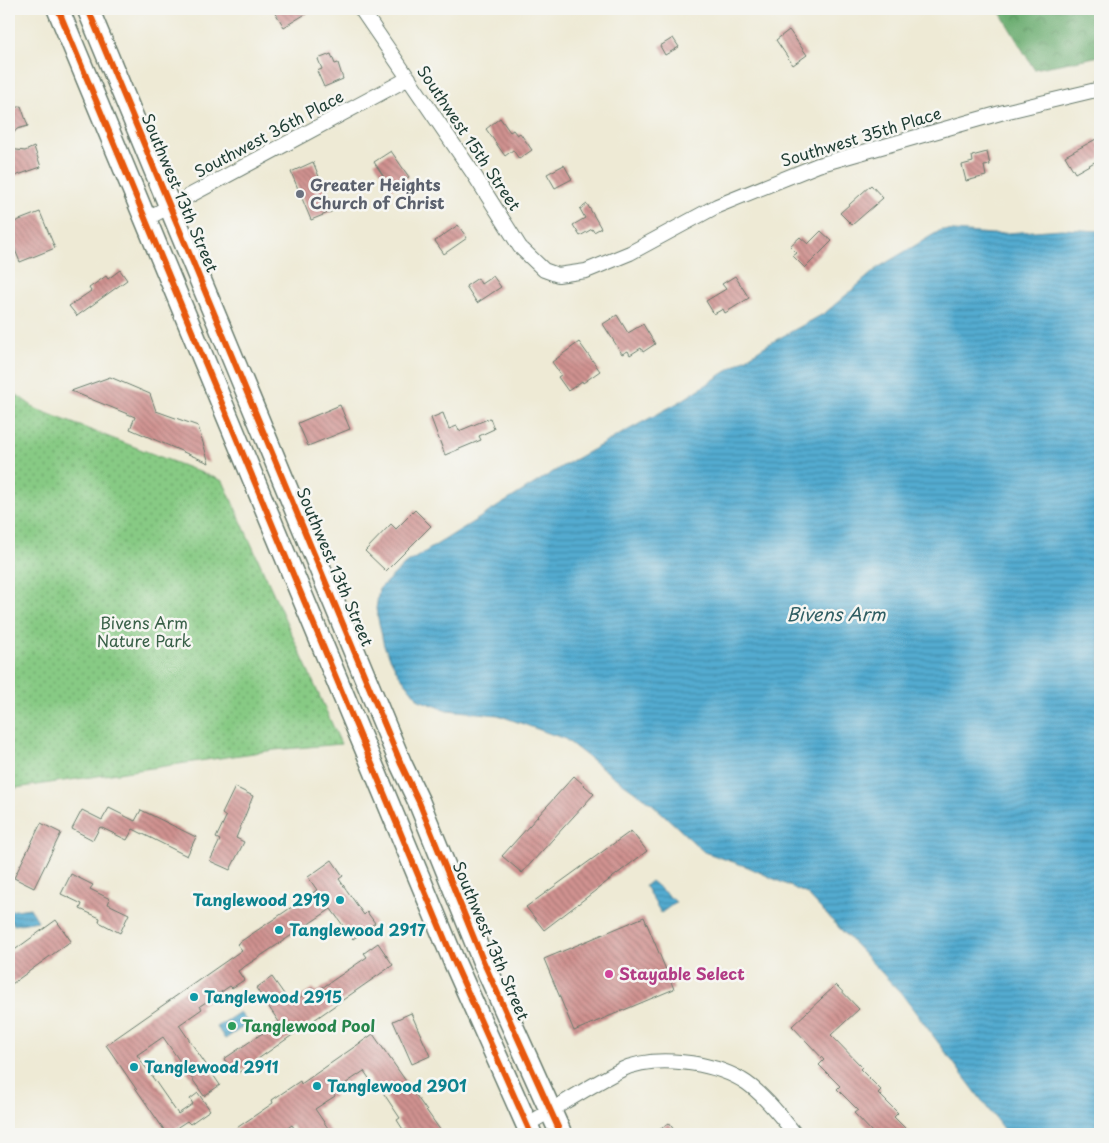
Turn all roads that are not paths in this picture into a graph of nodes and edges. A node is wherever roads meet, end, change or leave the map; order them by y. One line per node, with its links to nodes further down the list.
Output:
1 (58, 9): 5 (main road, Southwest 13th Street)
2 (88, 9): 4 (main road, Southwest 13th Street)
3 (361, 9): 6 (street, Southwest 15th Street)
4 (102, 40): 5 (main road); 8 (main road, Southwest 13th Street)
5 (76, 50): 9 (main road, Southwest 13th Street)
6 (408, 78): 8 (street, Southwest 36th Place); 10 (street, Southwest 15th Street)
7 (1100, 89): 10 (street, Southwest 35th Place)
8 (170, 207): 9 (street, Southwest 36th Place); 11 (main road, Southwest 13th Street)
9 (146, 219): 11 (main road, Southwest 13th Street)
10 (558, 274)
11 (391, 782): 12 (main road, Southwest 13th Street); 13 (main road, Southwest 13th Street)
12 (550, 1112): 13 (street); 14 (main road, Southwest 13th Street); 15 (street)
13 (528, 1129)
14 (561, 1134)
15 (795, 1134)

